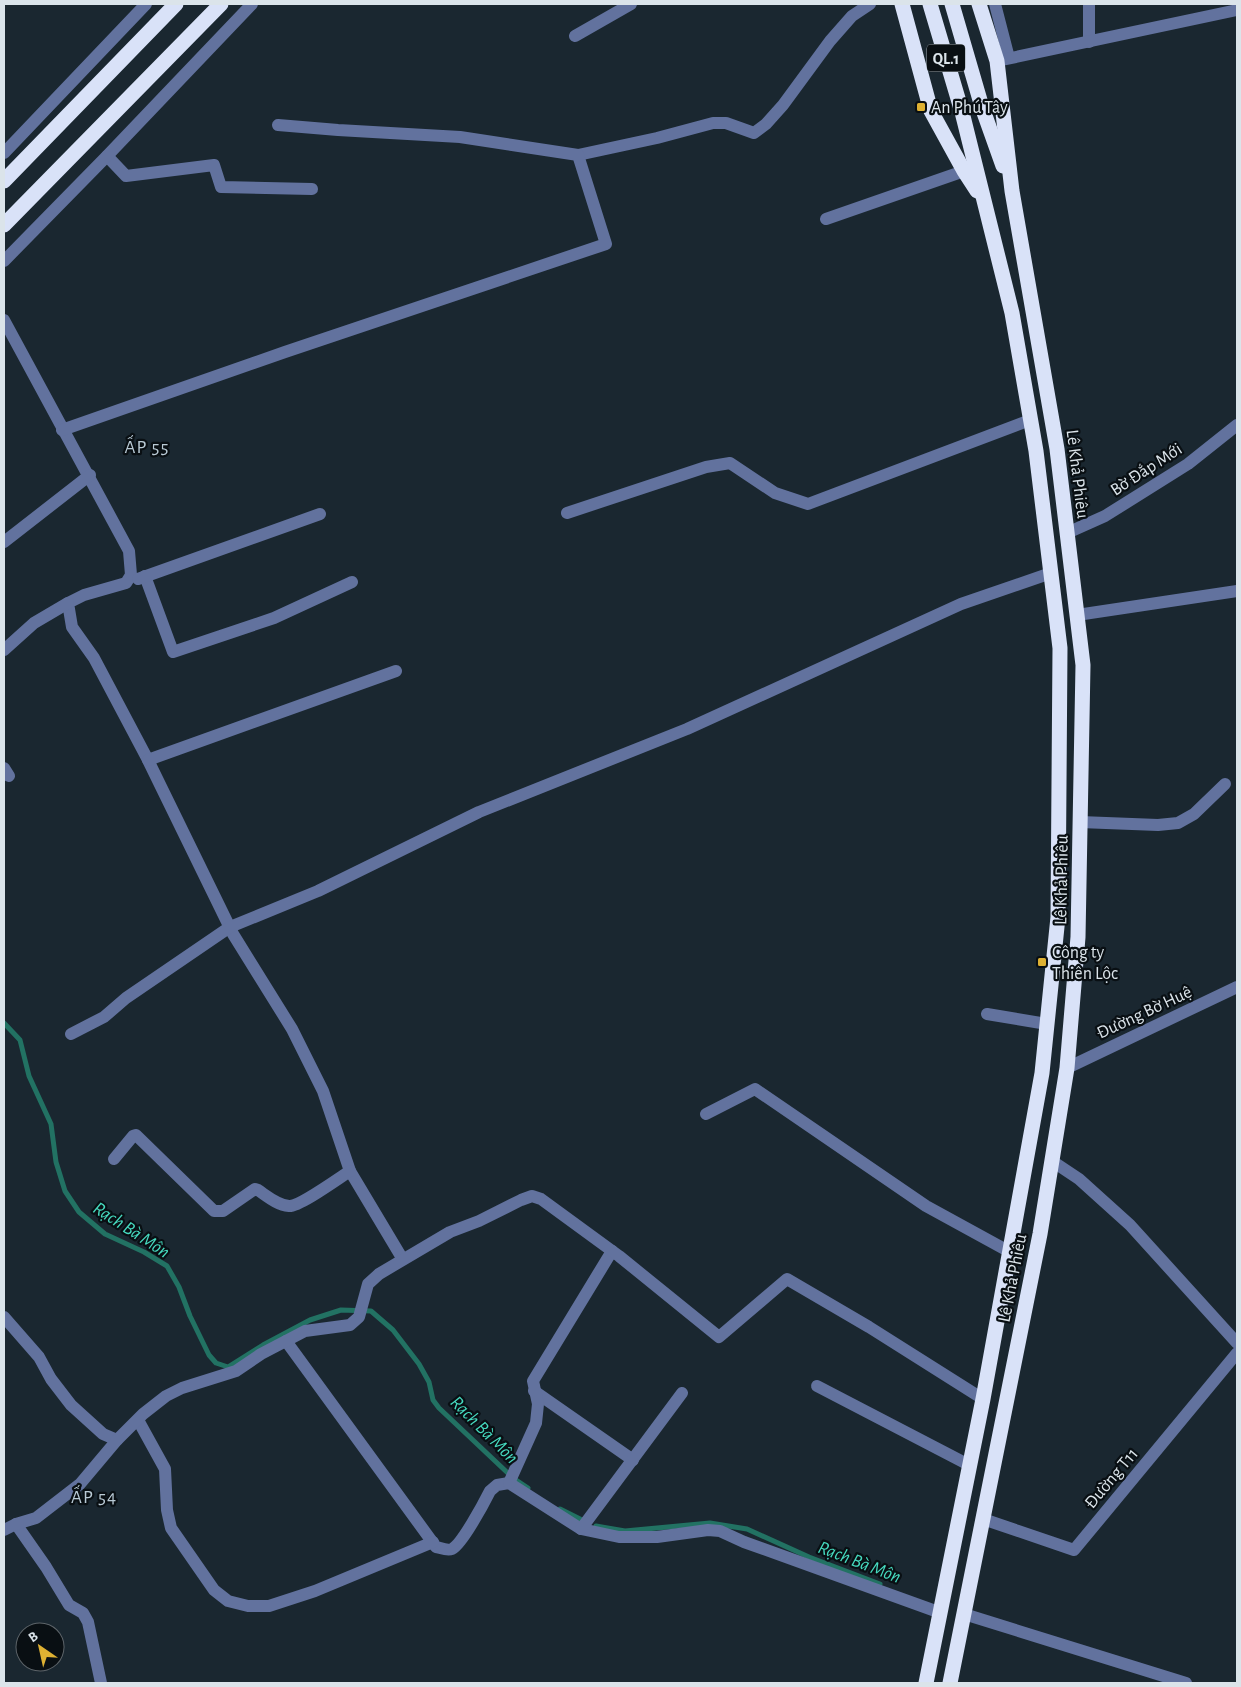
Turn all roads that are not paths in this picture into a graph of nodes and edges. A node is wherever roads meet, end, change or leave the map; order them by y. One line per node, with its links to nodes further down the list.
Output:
1 (146, 4): 18 (street)
2 (176, 4): 22 (highway)
3 (221, 4): 27 (highway)
4 (252, 4): 20 (street)
5 (631, 4): 14 (street)
6 (870, 4): 19 (street)
7 (902, 4): 21 (highway, Lê Khả Phiêu / QL.1)
8 (930, 4): 25 (highway, Lê Khả Phiêu / QL.1)
9 (952, 4): 24 (highway, Lê Khả Phiêu / QL.1)
10 (979, 4): 16 (highway, Lê Khả Phiêu / QL.1)
11 (995, 4): 16 (street)
12 (1090, 4): 15 (street)
13 (1237, 10): 15 (street)
14 (575, 36)
15 (1090, 42): 16 (street)
16 (1003, 59): 24 (highway, Lê Khả Phiêu / QL.1)
17 (278, 125): 19 (street)
18 (4, 153)
19 (578, 155): 32 (street)
20 (107, 156): 23 (street); 28 (street)
21 (964, 171): 25 (highway, Lê Khả Phiêu / QL.1); 26 (street)
22 (4, 180)
23 (312, 189)
24 (1012, 191): 36 (highway, Lê Khả Phiêu / QL.1)
25 (985, 203): 30 (highway, Lê Khả Phiêu / QL.1)
26 (826, 219)
27 (4, 225)
28 (4, 261)
29 (4, 320): 32 (street)
30 (1030, 420): 34 (street); 38 (highway, Lê Khả Phiêu / QL.1)
31 (1237, 425): 36 (street, Bờ Đắp Mới)
32 (62, 430): 33 (street)
33 (90, 475): 37 (street); 41 (street)
34 (567, 513)
35 (320, 514): 39 (street)
36 (1067, 533): 44 (highway, Lê Khả Phiêu / QL.1)
37 (4, 542)
38 (1051, 573): 50 (street); 53 (highway, Lê Khả Phiêu / QL.1)
39 (145, 576): 40 (street); 41 (street)
40 (352, 582)
41 (126, 583): 43 (street)
42 (1237, 591): 44 (street)
43 (68, 603): 45 (street); 47 (street)
44 (1077, 615): 49 (highway, Lê Khả Phiêu / QL.1)
45 (4, 650)
46 (396, 672): 47 (street)
47 (148, 760): 50 (street)
48 (1225, 784): 49 (street)
49 (1080, 822): 55 (highway, Lê Khả Phiêu / QL.1)
50 (230, 927): 54 (street); 59 (street)
51 (1237, 987): 55 (street, Đường Bờ Huệ)
52 (987, 1014): 53 (street)
53 (1047, 1024): 61 (highway, Lê Khả Phiêu / QL.1)
54 (71, 1034)
55 (1067, 1068): 58 (highway, Lê Khả Phiêu / QL.1)
56 (706, 1114): 61 (street)
57 (114, 1159): 59 (street)
58 (1052, 1161): 65 (street); 76 (highway, Lê Khả Phiêu / QL.1)
59 (350, 1171): 62 (street)
60 (612, 1251): 62 (street); 68 (street); 70 (street)
61 (1010, 1252): 70 (highway, Lê Khả Phiêu / QL.1)
62 (402, 1258): 64 (street)
63 (4, 1317): 72 (street)
64 (286, 1341): 71 (street); 80 (street)
65 (1237, 1343)
66 (1237, 1353): 76 (street, Đường T11)
67 (817, 1386): 74 (street)
68 (534, 1391): 73 (street); 75 (street)
69 (682, 1393): 73 (street)
70 (983, 1398): 74 (highway, Lê Khả Phiêu / QL.1)
71 (138, 1420): 72 (street); 80 (street)
72 (117, 1440): 77 (street)
73 (632, 1460): 78 (street)
74 (969, 1465): 81 (highway, Lê Khả Phiêu / QL.1)
75 (509, 1482): 78 (street); 80 (street)
76 (983, 1519): 82 (highway, Lê Khả Phiêu / QL.1)
77 (16, 1524): 79 (street); 83 (street)
78 (582, 1529): 81 (street)
79 (4, 1530)
80 (432, 1542)
81 (940, 1613): 84 (highway, Lê Khả Phiêu / QL.1)
82 (964, 1614): 85 (highway, Lê Khả Phiêu / QL.1); 86 (street)
83 (101, 1683)
84 (926, 1683)
85 (950, 1683)
86 (1186, 1683)

